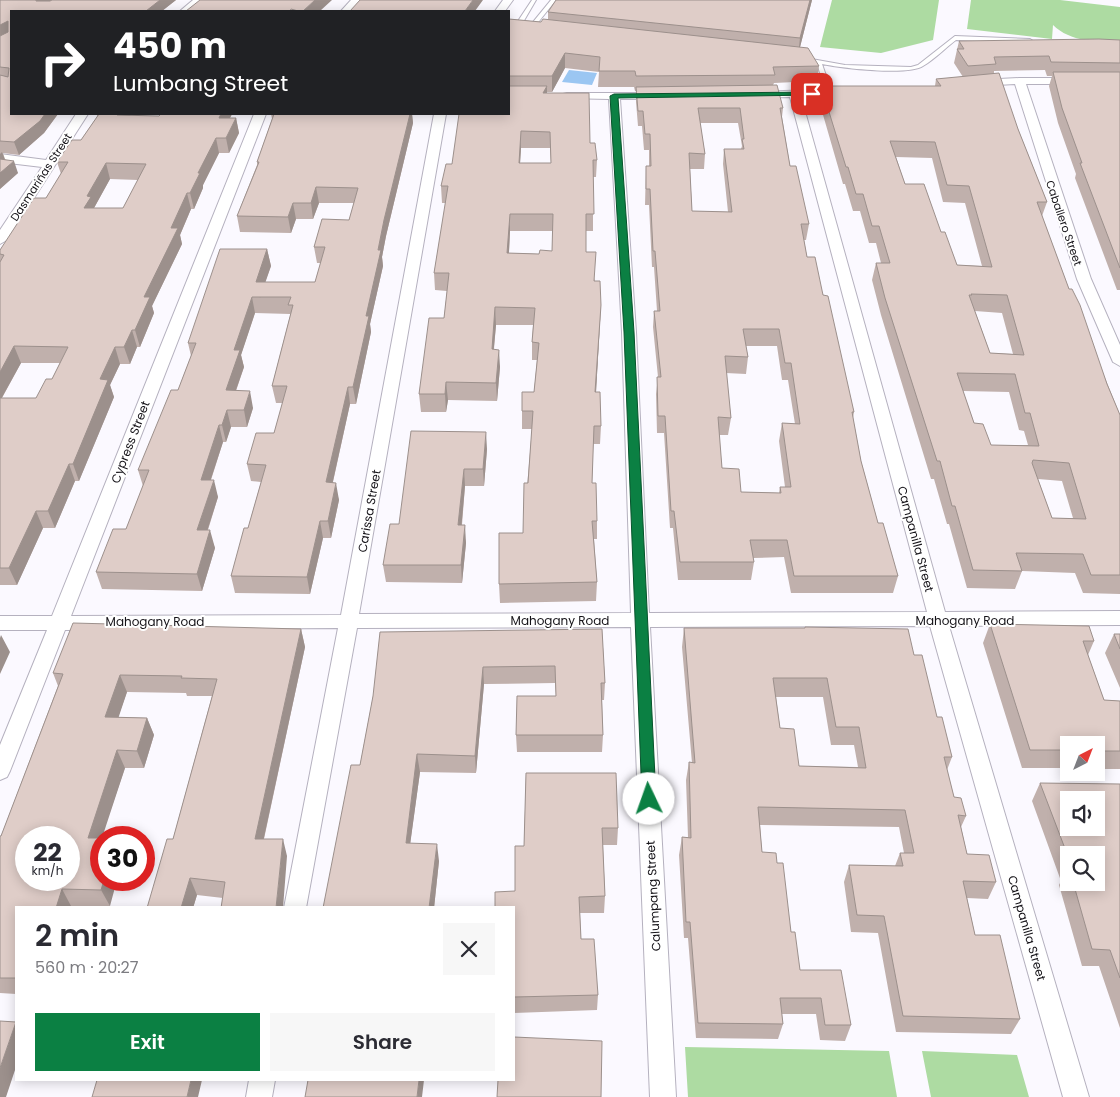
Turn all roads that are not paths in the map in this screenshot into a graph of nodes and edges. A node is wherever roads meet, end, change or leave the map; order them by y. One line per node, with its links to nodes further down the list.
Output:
1 (198, 0): 5 (street)
2 (356, 0): 6 (street)
3 (534, 0): 7 (lane)
4 (554, 0): 9 (lane)
5 (187, 10)
6 (347, 10)
7 (510, 23)
8 (510, 28): 9 (lane)
9 (530, 29): 10 (lane)
10 (537, 30)
11 (1041, 41): 13 (lane)
12 (801, 59): 13 (lane)
13 (818, 62): 18 (lane)
14 (1018, 81): 15 (street); 16 (street); 30 (street, Caballero Street)
15 (1120, 81)
16 (971, 84)
17 (857, 91): 18 (street)
18 (829, 93): 20 (street)
19 (747, 95): 20 (street)
20 (794, 95): 33 (street, Campanilla Street)
21 (556, 96): 22 (street)
22 (614, 96): 23 (street); 32 (street, Calumpang Street)
23 (671, 96)
24 (81, 115): 28 (street, Dasmariñas Street)
25 (260, 115): 35 (street, Cypress Street)
26 (440, 115): 34 (street, Carissa Street)
27 (0, 158): 28 (street)
28 (48, 164): 29 (street, Dasmariñas Street)
29 (0, 240)
30 (1120, 362)
31 (1120, 618): 33 (street, Mahogany Road)
32 (640, 620): 33 (street, Mahogany Road); 34 (street, Mahogany Road); 41 (street, Calumpang Street)
33 (938, 620): 42 (street, Campanilla Street)
34 (349, 621): 35 (street, Mahogany Road); 38 (street, Carissa Street)
35 (60, 622): 36 (street, Mahogany Road); 37 (street, Cypress Street)
36 (0, 623)
37 (0, 771)
38 (295, 906)
39 (262, 1081): 40 (street)
40 (258, 1097)
41 (664, 1097)
42 (1076, 1097)

